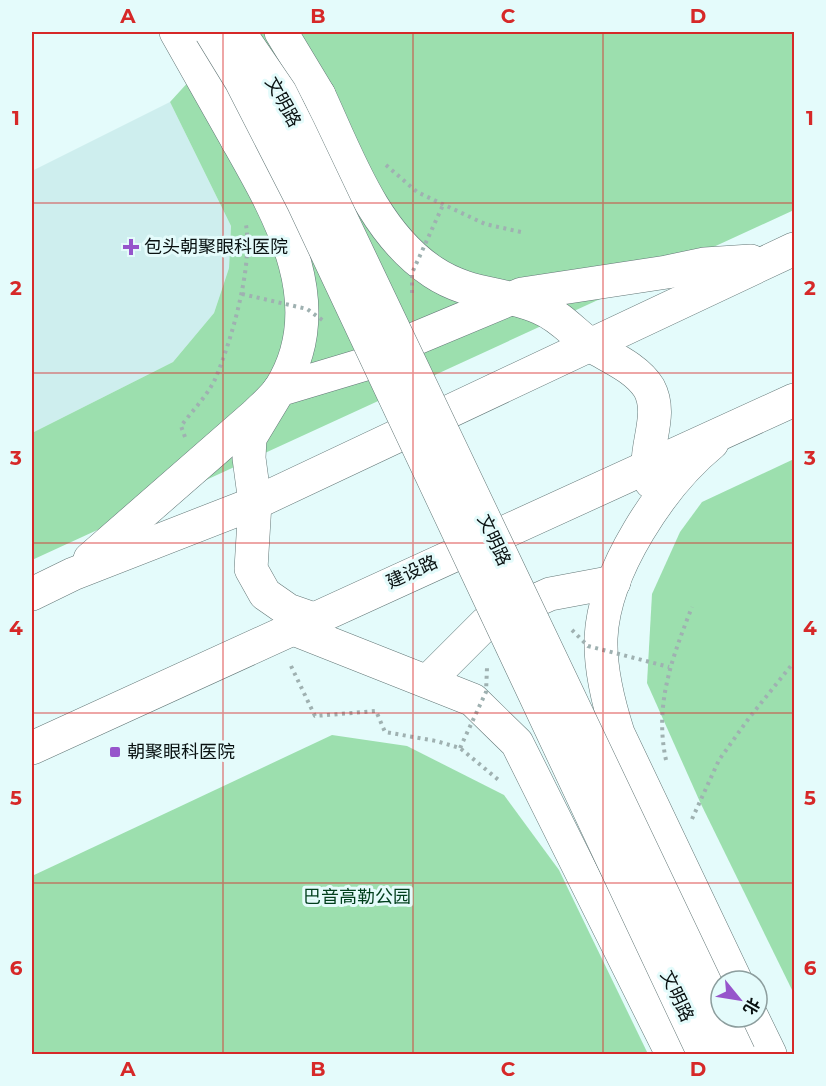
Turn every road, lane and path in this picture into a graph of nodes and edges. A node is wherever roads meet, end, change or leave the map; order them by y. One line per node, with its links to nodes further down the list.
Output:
1 (176, 32): 15 (main road)
2 (211, 32): 41 (main road, 文明路, bridge)
3 (239, 32): 42 (main road, 文明路, bridge)
4 (281, 32): 11 (main road, 文明路)
5 (384, 163): 6 (path)
6 (443, 205): 8 (path); 12 (path, bridge)
7 (244, 214): 10 (path)
8 (521, 232)
9 (783, 254): 11 (main road); 14 (main road)
10 (242, 294): 13 (path, bridge); 18 (path)
11 (507, 298): 14 (main road); 15 (main road)
12 (414, 302)
13 (328, 326)
14 (591, 345): 19 (main road); 20 (main road)
15 (279, 390): 20 (main road); 22 (main road)
16 (795, 400): 17 (main road, 建设路)
17 (734, 425): 19 (main road, 建设路); 21 (main road)
18 (189, 447)
19 (648, 465): 21 (main road); 26 (main road, 建设路)
20 (255, 503): 22 (main road); 26 (main road)
21 (649, 516): 23 (main road)
22 (73, 574): 24 (main road)
23 (614, 582): 32 (main road); 37 (main road)
24 (32, 594)
25 (692, 607): 31 (path)
26 (301, 623): 32 (main road); 33 (main road, 建设路)
27 (568, 626): 31 (path, bridge)
28 (484, 656): 34 (path, bridge)
29 (795, 662): 37 (path)
30 (291, 666): 34 (path)
31 (669, 667): 35 (path)
32 (428, 681): 40 (main road)
33 (32, 748)
34 (460, 748): 36 (path)
35 (668, 766)
36 (499, 780)
37 (678, 856): 38 (main road)
38 (730, 969)
39 (759, 1029): 43 (main road)
40 (672, 1054)
41 (704, 1054)
42 (739, 1054)
43 (770, 1054)

